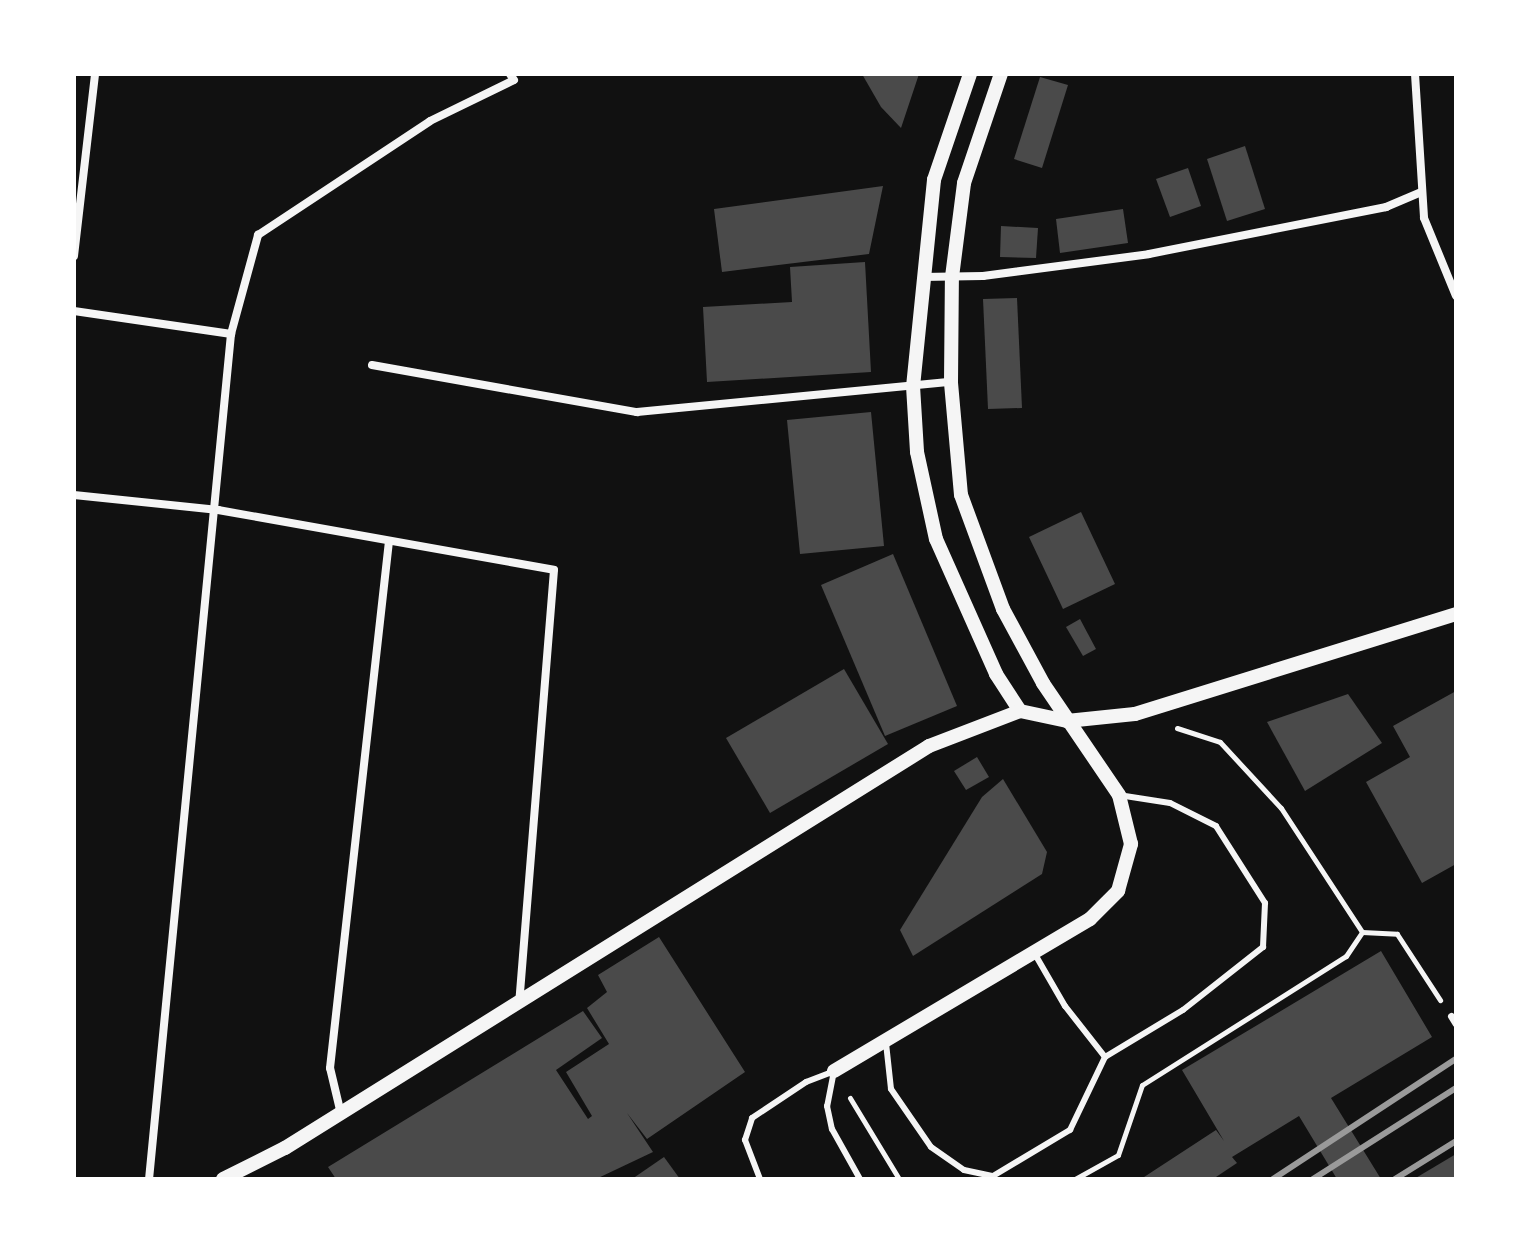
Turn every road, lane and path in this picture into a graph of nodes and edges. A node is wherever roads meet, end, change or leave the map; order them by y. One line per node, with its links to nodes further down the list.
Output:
1 (95, 74): 7 (street)
2 (510, 74): 12 (street)
3 (970, 74): 8 (street)
4 (1001, 74): 9 (street)
5 (1415, 74): 6 (street)
6 (1422, 192): 9 (street); 10 (street)
7 (74, 256)
8 (921, 277): 9 (street); 15 (street)
9 (952, 277): 14 (street)
10 (1456, 296)
11 (74, 311): 12 (street)
12 (231, 334): 17 (street)
13 (372, 365): 15 (street)
14 (951, 382): 15 (street); 22 (street)
15 (913, 386): 20 (street)
16 (74, 495): 17 (street)
17 (218, 510): 18 (street); 32 (street)
18 (389, 541): 27 (street); 31 (street)
19 (1456, 614): 21 (street)
20 (1020, 711): 22 (street); 27 (street)
21 (1135, 714): 22 (street); 24 (path)
22 (1067, 721): 23 (street)
23 (1119, 795): 25 (street); 29 (lane)
24 (1362, 932): 26 (path); 37 (path)
25 (1036, 956): 28 (street); 29 (lane)
26 (1442, 1003)
27 (519, 1004): 31 (street)
28 (886, 1040): 29 (lane); 30 (street)
29 (1105, 1057)
30 (834, 1071): 34 (lane); 35 (lane); 36 (path)
31 (341, 1114): 33 (street)
32 (149, 1179)
33 (223, 1179)
34 (760, 1179)
35 (860, 1179)
36 (899, 1179)
37 (1075, 1179)

